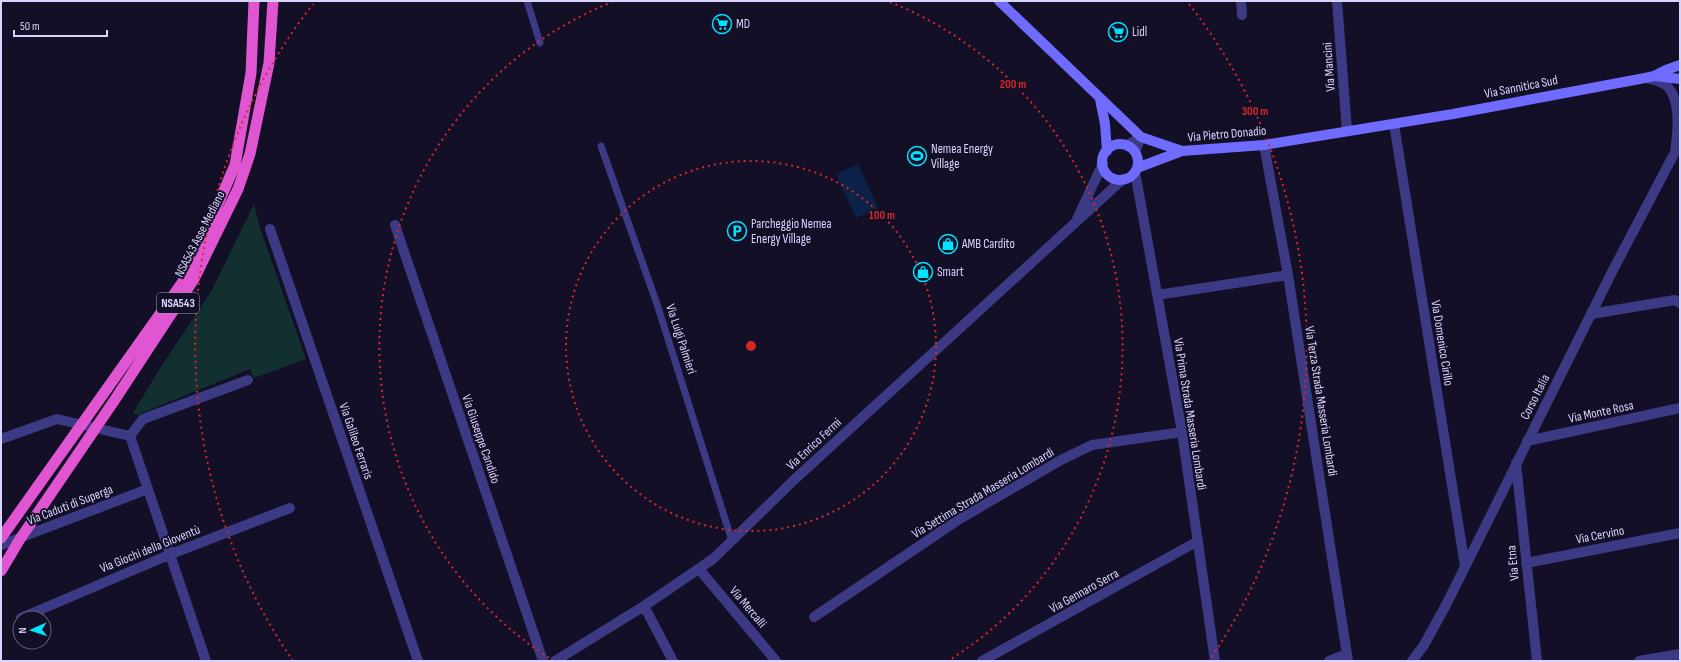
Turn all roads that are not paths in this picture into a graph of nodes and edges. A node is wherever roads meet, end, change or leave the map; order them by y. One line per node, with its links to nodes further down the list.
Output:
1 (254, 1): 42 (highway, NSA543 Asse Mediano / NSA543, bridge)
2 (273, 1): 50 (highway, NSA543 Asse Mediano / NSA543, bridge)
3 (527, 1): 8 (lane)
4 (999, 1): 12 (main road, Via Pietro Donadio)
5 (1241, 1): 7 (street)
6 (1337, 1): 14 (street, Via Mancini)
7 (1242, 15)
8 (540, 43)
9 (1680, 65): 10 (main road, Via Sannitica Sud)
10 (1649, 77): 11 (main road, Via Sannitica Sud); 13 (main road, Via Sannitica Sud); 18 (street, Corso Italia)
11 (1680, 79)
12 (1100, 99): 15 (main road, Via Pietro Donadio); 20 (main road)
13 (1394, 124): 14 (main road, Via Pietro Donadio); 48 (street, Via Domenico Cirillo)
14 (1347, 132): 16 (main road, Via Pietro Donadio)
15 (1141, 137): 19 (street); 21 (main road, Via Pietro Donadio)
16 (1264, 145): 21 (main road, Via Pietro Donadio); 28 (street, Via Terza Strada Masseria Lombardi)
17 (601, 146): 43 (lane, Via Luigi Palmieri)
18 (1677, 148): 31 (street, Corso Italia)
19 (1131, 149): 20 (main road); 23 (main road)
20 (1107, 151): 22 (main road)
21 (1182, 151): 23 (main road)
22 (1103, 163): 24 (main road); 25 (street, Via Enrico Fermi)
23 (1136, 170): 24 (main road); 29 (street, Via Prima Strada Masseria Lombardi)
24 (1123, 179): 25 (street, Via Enrico Fermi)
25 (1075, 224): 43 (street, Via Enrico Fermi)
26 (395, 225): 58 (street, Via Giuseppe Candido)
27 (270, 229): 57 (street, Via Galileo Ferraris)
28 (1288, 275): 29 (street); 55 (street, Via Terza Strada Masseria Lombardi)
29 (1157, 295): 34 (street, Via Prima Strada Masseria Lombardi)
30 (1680, 303): 31 (street)
31 (1591, 314): 37 (street, Corso Italia)
32 (248, 380): 35 (street)
33 (1680, 408): 37 (street, Via Monte Rosa)
34 (1182, 432): 44 (street, Via Prima Strada Masseria Lombardi); 53 (street, Via Settima Strada Masseria Lombardi)
35 (130, 436): 36 (street); 39 (street)
36 (1, 439)
37 (1527, 441): 38 (street, Corso Italia)
38 (1516, 462): 47 (street, Via Etna); 48 (street, Corso Italia)
39 (148, 489): 45 (street, Via Caduti di Superga); 46 (street)
40 (290, 508): 46 (street, Via Giochi della Gioventù)
41 (1680, 533): 47 (street, Via Cervino)
42 (1, 538)
43 (732, 540): 49 (street, Via Enrico Fermi)
44 (1198, 541): 62 (street, Via Gennaro Serra); 63 (street, Via Prima Strada Masseria Lombardi)
45 (1, 545)
46 (171, 554): 52 (street, Via Giochi della Gioventù); 56 (street)
47 (1526, 563): 66 (street, Via Etna)
48 (1465, 566): 65 (street, Corso Italia)
49 (699, 569): 51 (street, Via Enrico Fermi); 61 (street, Via Mercalli)
50 (1, 571)
51 (644, 606): 59 (street, Via Enrico Fermi); 60 (street)
52 (39, 610)
53 (814, 617)
54 (1680, 654): 67 (street)
55 (1348, 658): 64 (street)
56 (206, 661)
57 (418, 661)
58 (543, 661)
59 (555, 661)
60 (673, 661)
61 (776, 661)
62 (982, 661)
63 (1215, 661)
64 (1329, 661)
65 (1412, 661)
66 (1537, 661)
67 (1640, 661)

